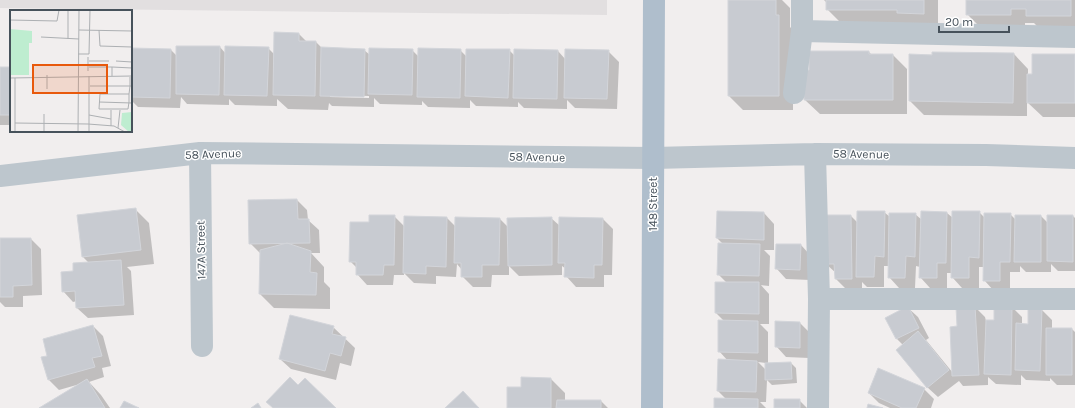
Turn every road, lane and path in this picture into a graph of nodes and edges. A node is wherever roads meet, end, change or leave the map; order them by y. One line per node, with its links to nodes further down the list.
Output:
1 (654, 0): 8 (main road, 148 Street)
2 (802, 0): 3 (street)
3 (802, 31): 4 (street); 5 (street)
4 (1075, 37)
5 (794, 93)
6 (200, 153): 8 (street, 58 Avenue); 10 (street, 58 Avenue); 13 (street, 147A Street)
7 (816, 154): 8 (street, 58 Avenue); 9 (street, 58 Avenue); 11 (street)
8 (654, 158): 14 (main road, 148 Street)
9 (1075, 158)
10 (0, 176)
11 (818, 299): 12 (street); 15 (street)
12 (1075, 299)
13 (202, 346)
14 (652, 408)
15 (818, 408)

